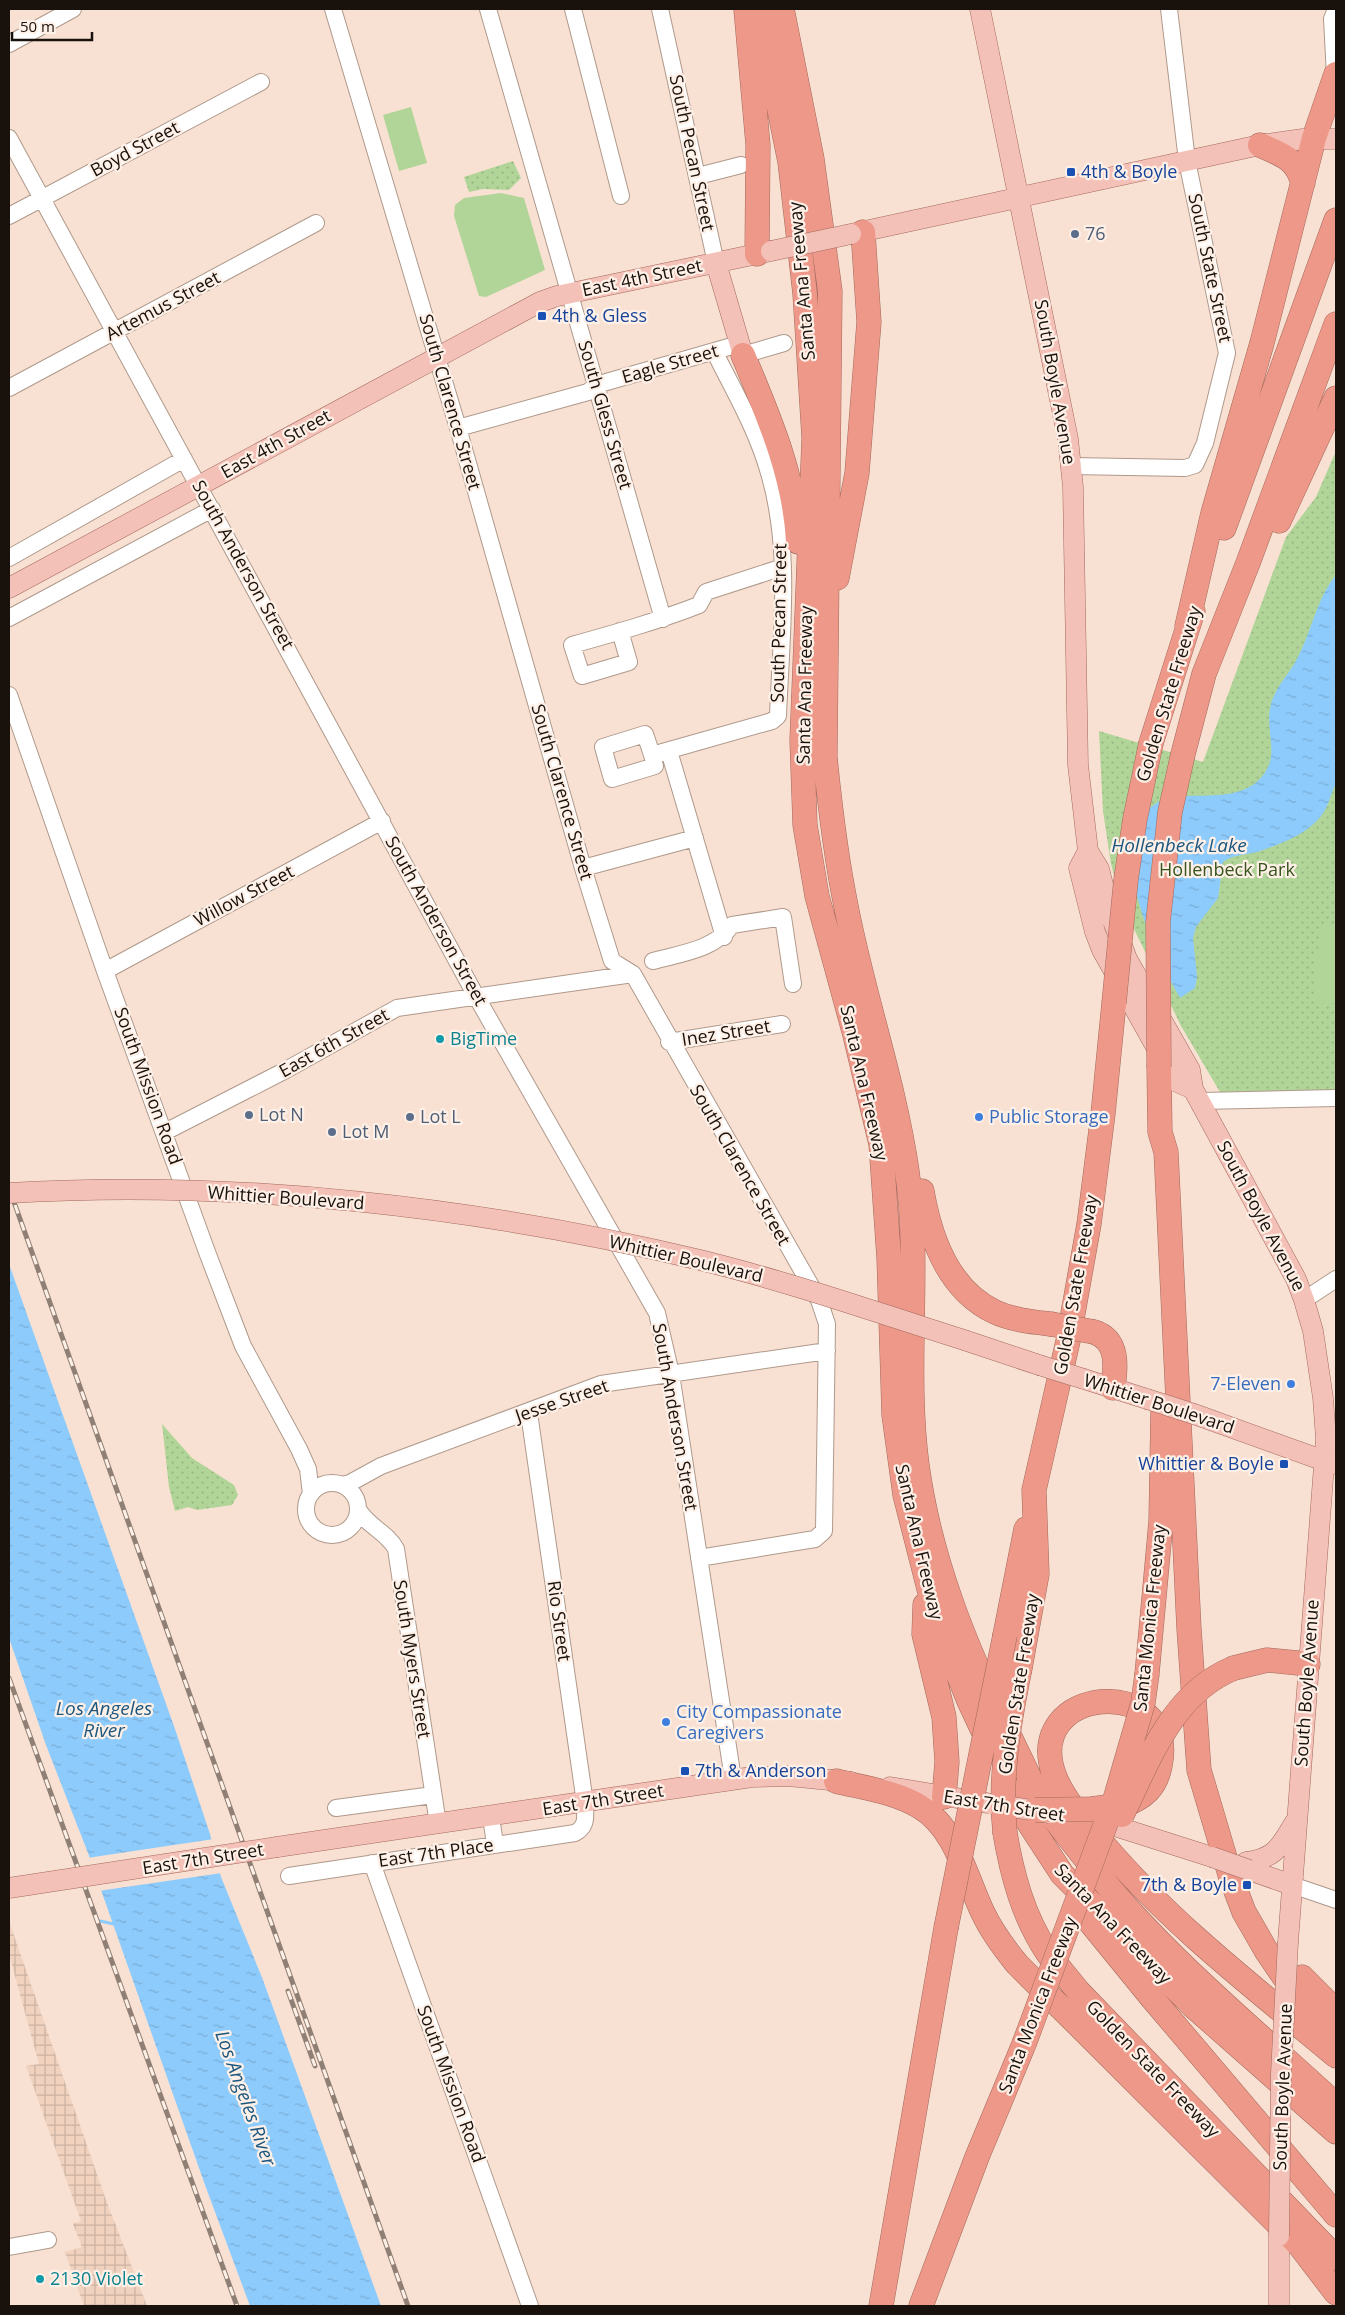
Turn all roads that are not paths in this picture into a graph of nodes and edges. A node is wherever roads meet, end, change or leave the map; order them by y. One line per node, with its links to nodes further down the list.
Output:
1 (73, 9): 12 (street)
2 (334, 9): 37 (street, South Clarence Street)
3 (488, 9): 31 (street, South Gless Street)
4 (573, 9): 22 (street)
5 (660, 9): 20 (street, South Pecan Street)
6 (746, 9): 29 (highway)
7 (759, 9): 56 (highway, Santa Ana Freeway)
8 (782, 9): 50 (highway, Santa Ana Freeway)
9 (980, 9): 23 (main road, South Boyle Avenue)
10 (1169, 9): 18 (street, South State Street)
11 (1336, 9): 13 (street)
12 (9, 44)
13 (1336, 75): 16 (highway)
14 (261, 82): 24 (street, Boyd Street)
15 (9, 138): 24 (street, South Anderson Street)
16 (1325, 138): 17 (main road, East 4th Street); 21 (highway)
17 (1260, 145): 18 (main road, East 4th Street); 21 (highway)
18 (1187, 161): 23 (main road, East 4th Street); 43 (street, South State Street)
19 (742, 165): 20 (street)
20 (698, 176): 30 (street, South Pecan Street)
21 (1303, 183): 53 (highway)
22 (621, 196)
23 (1021, 198): 28 (main road, East 4th Street); 43 (main road, South Boyle Avenue)
24 (43, 199): 25 (street, Boyd Street); 33 (street, South Anderson Street)
25 (9, 216)
26 (1336, 220): 53 (highway, Golden State Freeway)
27 (316, 223): 33 (street, Artemus Street)
28 (857, 233): 29 (main road, East 4th Street, bridge); 50 (highway)
29 (764, 252): 30 (main road, East 4th Street)
30 (716, 263): 31 (main road, East 4th Street); 35 (main road, South Pecan Street)
31 (570, 293): 37 (main road, East 4th Street); 38 (street, South Gless Street)
32 (1336, 324): 47 (highway, Golden State Freeway)
33 (114, 332): 39 (street, Artemus Street); 42 (street, South Anderson Street)
34 (784, 343): 35 (street, Eagle Street)
35 (741, 350): 36 (street, Eagle Street); 56 (highway)
36 (714, 351): 38 (street, Eagle Street); 48 (street, South Pecan Street)
37 (436, 356): 41 (street, South Clarence Street); 44 (main road, East 4th Street)
38 (596, 385): 41 (street, Eagle Street); 52 (street, South Gless Street)
39 (9, 388)
40 (1336, 398): 47 (highway)
41 (458, 428): 61 (street, South Clarence Street)
42 (184, 459): 44 (street, South Anderson Street); 46 (street)
43 (1071, 466): 70 (main road, South Boyle Avenue)
44 (199, 485): 45 (street, South Anderson Street); 49 (main road, East 4th Street)
45 (212, 510): 51 (street); 59 (street, South Anderson Street)
46 (9, 558)
47 (1248, 563): 74 (highway, Golden State Freeway, bridge)
48 (783, 567): 52 (street); 57 (street, South Pecan Street)
49 (9, 588)
50 (827, 613): 72 (highway, Santa Ana Freeway)
51 (9, 618)
52 (663, 619): 54 (street)
53 (1187, 626): 86 (highway, Golden State Freeway, bridge)
54 (620, 631)
55 (9, 695): 64 (street, South Mission Road)
56 (802, 740): 92 (highway, Santa Ana Freeway)
57 (669, 751): 58 (street, South Pecan Street); 60 (street)
58 (652, 755)
59 (382, 820): 64 (street, Willow Street); 67 (street, South Anderson Street)
60 (695, 838): 61 (street); 62 (street)
61 (583, 868): 65 (street, South Clarence Street)
62 (724, 937): 63 (street); 66 (street)
63 (653, 961)
64 (105, 971): 73 (street, South Mission Road)
65 (633, 974): 67 (street, East 6th Street); 69 (street, South Clarence Street)
66 (793, 984)
67 (476, 996): 73 (street, East 6th Street); 79 (street, South Anderson Street)
68 (782, 1024): 69 (street, Inez Street)
69 (669, 1042): 78 (street, South Clarence Street)
70 (1196, 1095): 71 (street); 77 (main road, South Boyle Avenue)
71 (1336, 1098)
72 (898, 1114): 80 (highway, bridge); 117 (highway, Santa Ana Freeway)
73 (165, 1132): 83 (street, South Mission Road)
74 (1160, 1132): 107 (highway, Golden State Freeway); 113 (highway, Santa Monica Freeway, bridge)
75 (9, 1193): 80 (main road, Whittier Boulevard, bridge)
76 (1336, 1279): 77 (street)
77 (1304, 1300): 82 (main road, South Boyle Avenue)
78 (827, 1351): 79 (street, Jesse Street); 91 (street, South Clarence Street)
79 (671, 1374): 81 (street, Jesse Street); 91 (street, South Anderson Street)
80 (1113, 1388): 82 (main road, Whittier Boulevard, bridge)
81 (529, 1413): 84 (street, Jesse Street); 98 (street, Rio Street)
82 (1329, 1463): 93 (main road, South Boyle Avenue)
83 (308, 1469): 85 (street); 87 (street, South Mission Road)
84 (364, 1475): 85 (street, Jesse Street); 88 (street)
85 (336, 1484): 87 (street); 88 (street)
86 (1034, 1490): 124 (highway, bridge); 126 (highway, Golden State Freeway, bridge)
87 (311, 1494): 89 (street)
88 (356, 1503): 89 (street); 90 (street, South Myers Street)
89 (348, 1528): 90 (street)
90 (378, 1530): 96 (street, South Myers Street)
91 (699, 1558): 94 (street, South Anderson Street)
92 (925, 1576): 97 (highway); 108 (highway, Santa Ana Freeway)
93 (1308, 1664): 102 (main road, South Boyle Avenue); 113 (highway, bridge)
94 (734, 1779): 95 (main road, East 7th Street); 98 (main road, East 7th Street)
95 (836, 1780): 97 (main road, East 7th Street); 131 (highway)
96 (433, 1795): 99 (street); 103 (street, South Myers Street)
97 (944, 1797): 100 (main road, East 7th Street, bridge)
98 (585, 1803): 101 (main road, East 7th Street); 104 (street, Rio Street)
99 (336, 1808)
100 (1035, 1810): 107 (main road, East 7th Street, bridge); 116 (highway, bridge)
101 (491, 1817): 103 (main road, East 7th Street); 105 (street)
102 (1297, 1818): 107 (main road); 110 (main road, South Boyle Avenue)
103 (438, 1824): 111 (main road, East 7th Street, bridge)
104 (583, 1829): 105 (street, East 7th Place)
105 (494, 1844): 106 (street, East 7th Place)
106 (372, 1862): 109 (street, East 7th Place); 132 (street, South Mission Road)
107 (1233, 1862): 110 (main road, East 7th Street); 114 (highway); 115 (highway, Golden State Freeway)
108 (1062, 1874): 121 (highway); 122 (highway, Santa Ana Freeway)
109 (289, 1876)
110 (1292, 1885): 112 (street, East 7th Street); 137 (main road, South Boyle Avenue, bridge)
111 (9, 1888)
112 (1336, 1900)
113 (1070, 1923): 120 (highway, Santa Monica Freeway, bridge)
114 (1336, 2011)
115 (1336, 2037)
116 (1336, 2056)
117 (1301, 2073): 118 (highway); 119 (highway, Santa Ana Freeway)
118 (1336, 2095)
119 (1336, 2105)
120 (994, 2118): 135 (highway, Santa Monica Freeway); 136 (highway)
121 (1260, 2125): 123 (highway); 125 (highway)
122 (1336, 2132)
123 (1336, 2190)
124 (900, 2194): 133 (highway); 134 (highway)
125 (1336, 2215)
126 (1326, 2235): 129 (highway); 130 (highway)
127 (48, 2240): 128 (street)
128 (9, 2247)
129 (1336, 2258)
130 (1336, 2270)
131 (1336, 2293)
132 (530, 2306)
133 (871, 2306)
134 (881, 2306)
135 (921, 2306)
136 (935, 2306)
137 (1279, 2306)

